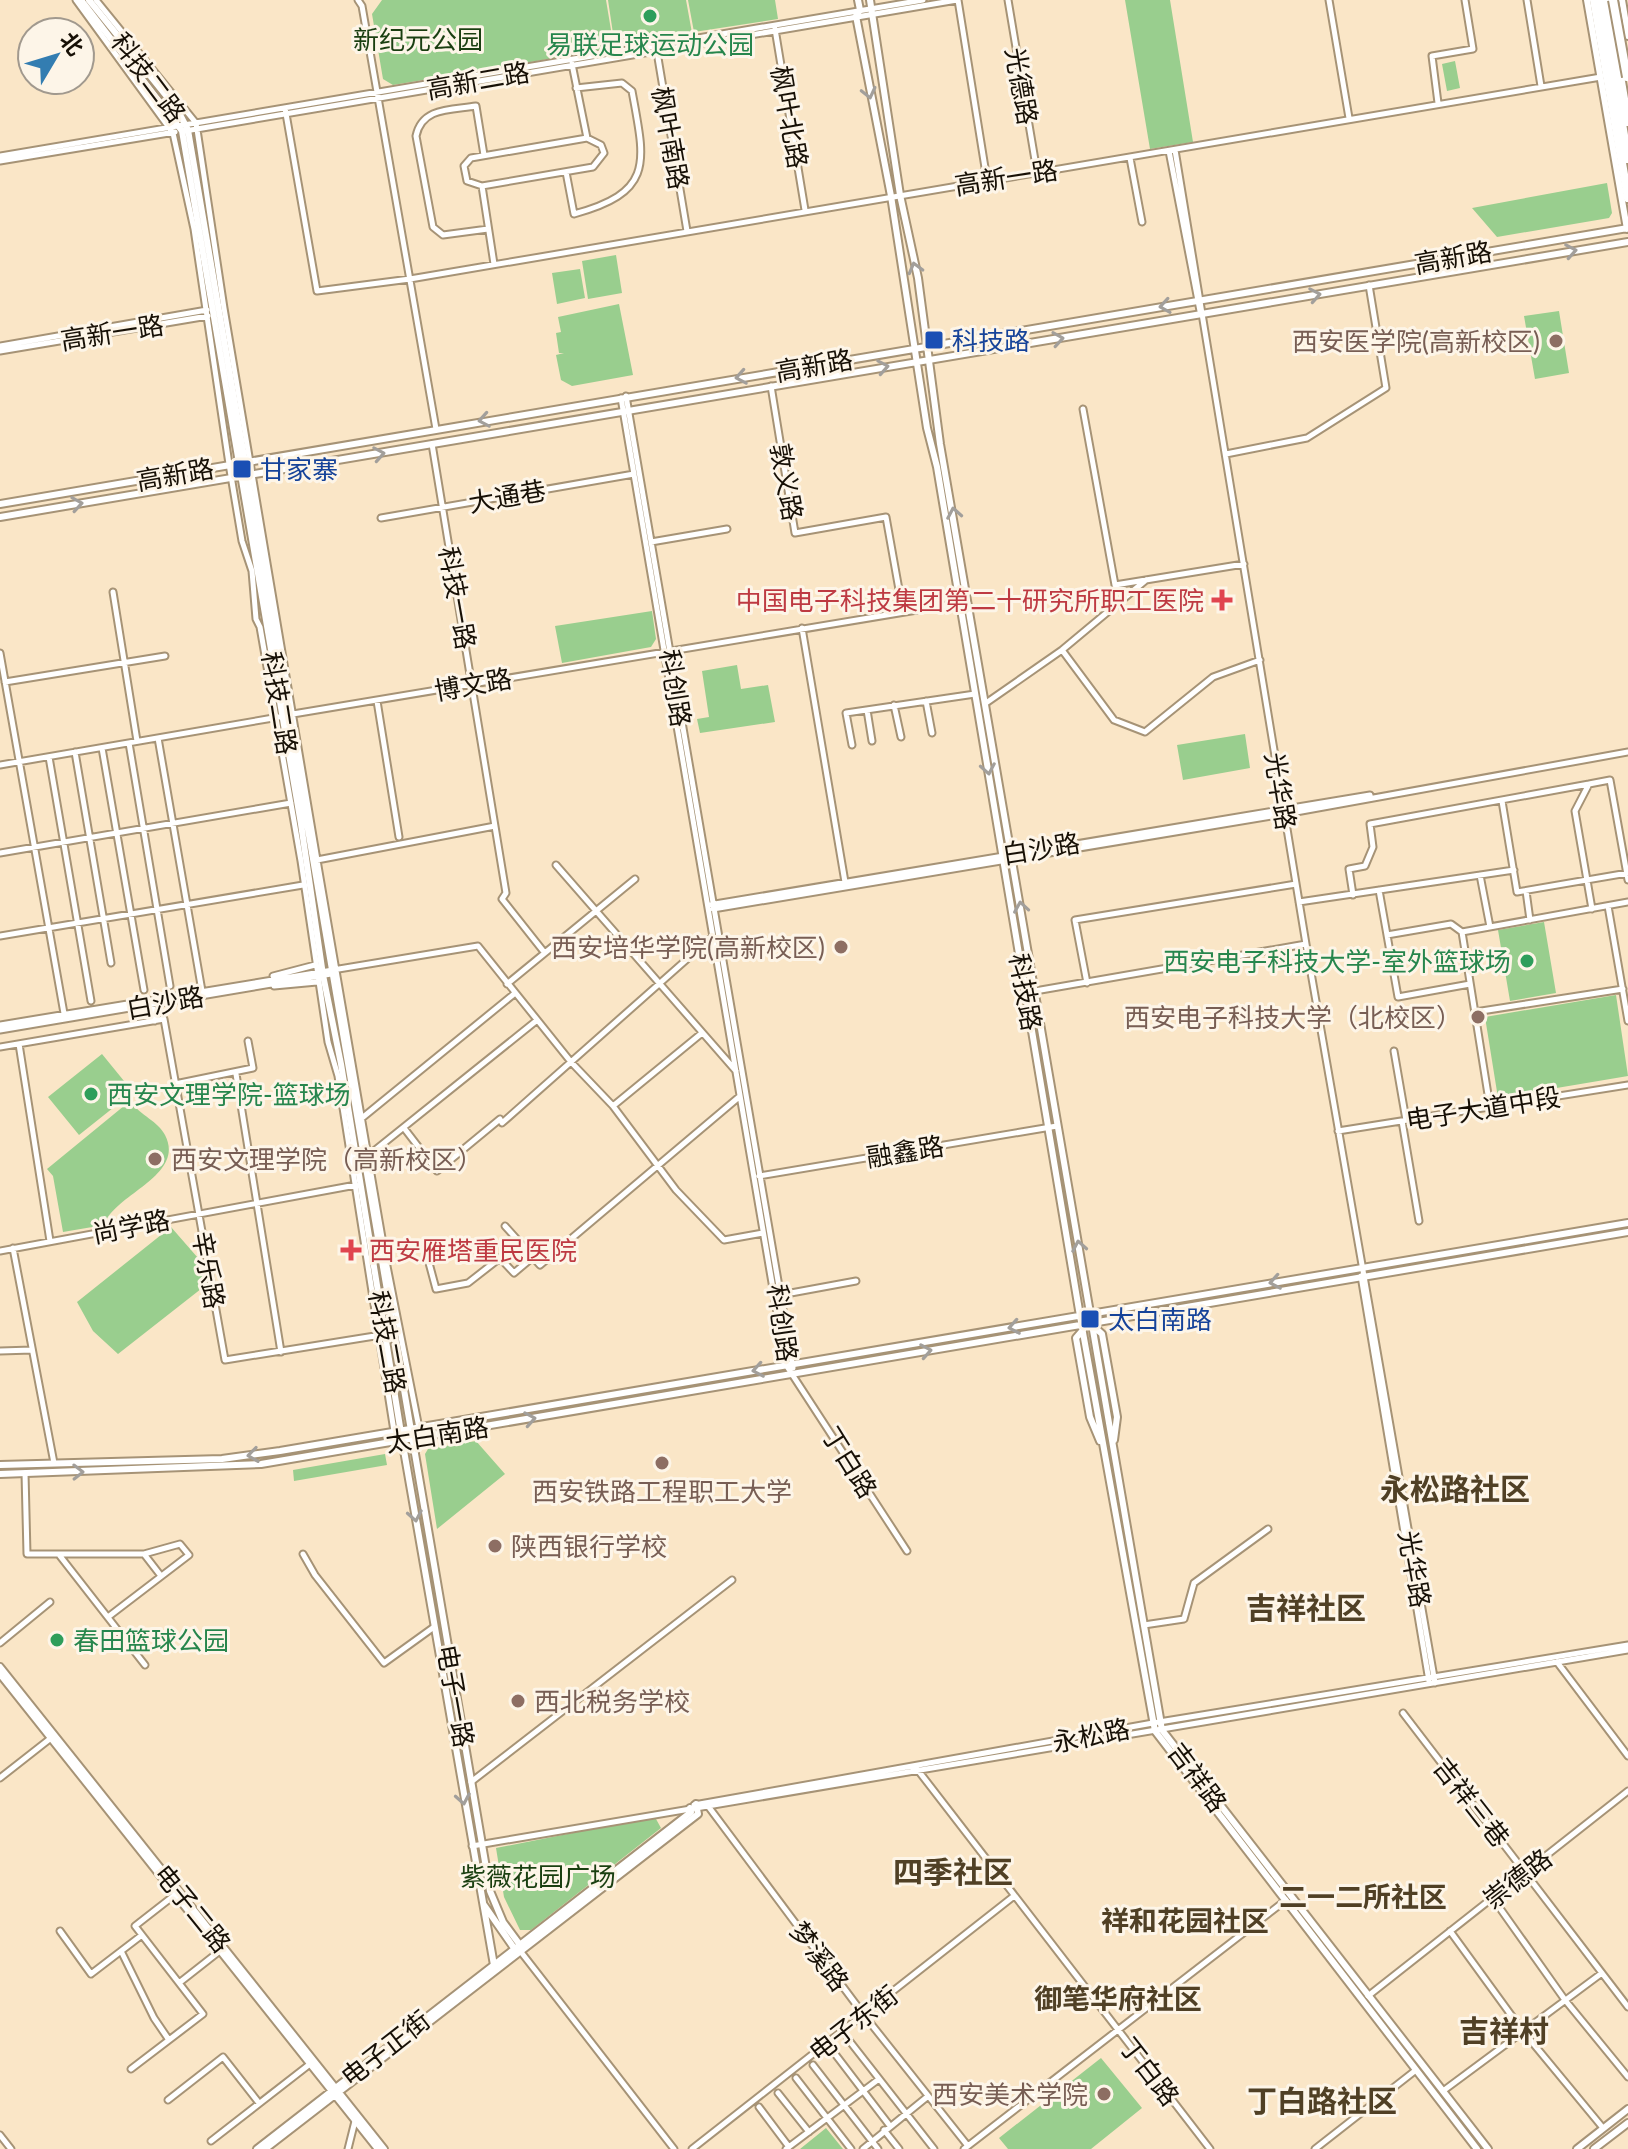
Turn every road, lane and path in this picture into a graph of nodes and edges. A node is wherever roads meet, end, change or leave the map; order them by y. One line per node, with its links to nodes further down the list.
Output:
1 (78, 0): 36 (main road, 科技二路); 37 (street)
2 (89, 0): 36 (main road, 科技二路)
3 (96, 0): 35 (street)
4 (358, 0): 19 (street)
5 (858, 0): 21 (main road, 科技路)
6 (870, 0): 20 (main road, 科技路)
7 (923, 0): 20 (street, 高新二路)
8 (957, 0): 20 (street, 高新二路); 46 (street)
9 (1008, 0): 45 (street, 光德路)
10 (1329, 0): 33 (street)
11 (1465, 0): 31 (street)
12 (1527, 0): 28 (street)
13 (1587, 0): 26 (main road)
14 (1594, 0): 50 (highway)
15 (1601, 0): 43 (highway)
16 (1610, 0): 27 (highway, bridge); 34 (highway)
17 (369, 1): 19 (street)
18 (1624, 4): 23 (main road)
19 (362, 6): 30 (street)
20 (870, 11): 21 (street, 高新二路); 48 (main road, 科技路)
21 (858, 13): 22 (street, 高新二路); 49 (main road, 科技路, one-way to 49)
22 (775, 27): 24 (street, 高新二路); 51 (street, 枫叶北路)
23 (1628, 36)
24 (656, 47): 25 (street, 高新二路); 30 (street, 高新二路); 55 (street, 枫叶南路)
25 (572, 64): 29 (street); 30 (street, 高新二路)
26 (1601, 77): 28 (street, 高新一路); 54 (main road)
27 (1627, 81)
28 (1541, 86): 31 (street, 高新一路)
29 (576, 88): 38 (street); 44 (street)
30 (379, 94): 32 (street, 高新二路); 58 (street)
31 (1438, 103): 33 (street, 高新一路)
32 (286, 110): 35 (street, 高新二路); 58 (street, 高新一路)
33 (1349, 118): 39 (street, 高新一路)
34 (1628, 122)
35 (197, 126): 36 (street, 高新二路); 61 (street)
36 (184, 128): 37 (street, 高新二路); 61 (main road, 科技二路)
37 (171, 130): 42 (street, 高新二路); 61 (street)
38 (587, 138): 40 (street); 44 (street)
39 (1172, 150): 41 (street, 高新一路); 60 (street, 光华路)
40 (484, 155): 47 (street); 53 (street)
41 (1130, 158): 45 (street, 高新一路); 52 (street)
42 (0, 159)
43 (1628, 159)
44 (566, 172): 47 (street)
45 (1037, 172): 46 (street, 高新一路)
46 (987, 180): 48 (street, 高新一路)
47 (482, 186): 53 (street)
48 (900, 195): 49 (street, 高新一路); 63 (main road, 科技路, one-way to 48)
49 (891, 196): 51 (street, 高新一路); 64 (main road, 科技路)
50 (1628, 198)
51 (805, 210): 55 (street, 高新一路)
52 (1142, 222)
53 (488, 229): 57 (street)
54 (1628, 229): 60 (main road, 高新路)
55 (687, 231): 57 (street, 高新一路)
56 (1628, 242): 59 (main road, 高新路, one-way to 56)
57 (494, 264): 58 (street, 高新一路)
58 (410, 279): 72 (street)
59 (1369, 285): 62 (main road, 高新路, one-way to 59); 74 (street)
60 (1198, 300): 62 (street, 光华路); 63 (main road, 高新路, one-way to 63)
61 (216, 312): 65 (street, 高新一路); 75 (main road, 科技二路); 76 (street)
62 (1201, 314): 66 (main road, 高新路, one-way to 62); 74 (street, 光华路)
63 (928, 345): 64 (main road, 高新路); 66 (main road, 科技路)
64 (916, 347): 67 (main road, 科技路); 69 (main road, 高新路, one-way to 69)
65 (0, 348)
66 (926, 360): 67 (main road, 高新路); 103 (main road, 科技路, one-way to 66)
67 (916, 362): 68 (main road, 高新路, one-way to 67); 100 (main road, 科技路)
68 (771, 386): 71 (main road, 高新路); 90 (street, 敦义路)
69 (624, 397): 71 (street, 科创路); 72 (main road, 高新路, one-way to 72)
70 (1083, 409): 87 (street)
71 (626, 410): 73 (main road, 高新路); 77 (street, 科创路); 85 (street, 科创路)
72 (436, 429): 75 (main road, 高新路)
73 (432, 444): 78 (main road, 高新路, one-way to 73); 81 (street, 科技一路)
74 (1226, 454): 86 (street, 光华路)
75 (244, 461): 76 (main road, 高新路); 78 (main road, 科技二路); 78 (street)
76 (229, 464): 79 (street); 80 (main road, 高新路)
77 (634, 474): 81 (street, 大通巷); 85 (street, 科创路)
78 (246, 476): 79 (main road, 高新路); 106 (main road, 科技二路); 106 (street)
79 (231, 478): 82 (main road, 高新路, one-way to 79); 106 (street)
80 (0, 504)
81 (442, 508): 83 (street, 大通巷); 99 (street, 科技一路)
82 (0, 517)
83 (381, 518)
84 (727, 529): 85 (street)
85 (648, 542): 93 (street, 科创路)
86 (1244, 564): 87 (street); 96 (street, 光华路)
87 (1147, 579): 92 (street)
88 (113, 592): 97 (street)
89 (947, 605): 90 (street, 博文路)
90 (903, 612): 91 (street, 博文路)
91 (802, 628): 93 (street, 博文路); 144 (street)
92 (1062, 650): 96 (street); 103 (street)
93 (667, 651): 99 (street, 博文路); 152 (street, 科创路)
94 (0, 653): 98 (street)
95 (165, 656): 97 (street)
96 (1260, 660): 123 (street, 光华路)
97 (124, 662): 98 (street); 110 (street)
98 (5, 682): 118 (street)
99 (473, 684): 101 (street, 博文路); 125 (street, 科技一路)
100 (975, 694): 102 (street); 134 (main road, 科技路, one-way to 134)
101 (377, 701): 106 (street, 博文路); 129 (street)
102 (926, 701): 104 (street); 107 (street)
103 (986, 703): 133 (main road, 科技路)
104 (894, 705): 105 (street); 108 (street)
105 (867, 710): 111 (street); 113 (street)
106 (285, 716): 109 (street, 博文路); 122 (street); 135 (street); 142 (main road, 科技二路); 169 (main road, 科技二路)
107 (932, 733)
108 (901, 737)
109 (158, 738): 110 (street, 博文路); 124 (street)
110 (137, 741): 112 (street, 博文路)
111 (872, 741)
112 (129, 743): 114 (street, 博文路); 126 (street)
113 (852, 745)
114 (102, 748): 115 (street, 博文路); 127 (street)
115 (75, 752): 117 (street, 博文路); 128 (street)
116 (1628, 752): 123 (street, 白沙路)
117 (49, 757): 118 (street, 博文路); 130 (street)
118 (19, 762): 119 (street, 博文路); 131 (street)
119 (0, 765)
120 (1589, 784): 121 (street); 139 (street); 141 (street)
121 (1502, 801): 137 (street); 147 (street)
122 (291, 803): 124 (street); 142 (street)
123 (1284, 810): 133 (street, 白沙路); 143 (street, 光华路)
124 (172, 823): 126 (street); 150 (street)
125 (495, 826): 135 (street); 167 (street, 科技一路)
126 (144, 828): 127 (street); 153 (street)
127 (117, 833): 128 (street); 156 (street)
128 (90, 837): 130 (street); 157 (street)
129 (399, 837)
130 (64, 842): 131 (street); 159 (street)
131 (34, 846): 132 (street); 161 (street)
132 (0, 853)
133 (1012, 856): 134 (street, 白沙路); 179 (main road, 科技路, one-way to 133)
134 (1003, 858): 144 (street, 白沙路); 204 (main road, 科技路)
135 (317, 860): 169 (street)
136 (556, 865): 154 (street)
137 (1514, 870): 138 (street); 146 (street)
138 (1480, 875): 145 (street); 160 (street)
139 (1628, 876): 141 (street)
140 (635, 879): 154 (street)
141 (1587, 880): 146 (street); 155 (street)
142 (306, 884): 150 (street); 169 (main road, 科技二路)
143 (1296, 884): 148 (street, 光华路); 171 (street)
144 (845, 885): 152 (street, 白沙路)
145 (1379, 890): 147 (street); 163 (street)
146 (1526, 891): 158 (street)
147 (1353, 895): 148 (street)
148 (1299, 902): 166 (street, 光华路)
149 (1628, 902): 151 (street)
150 (187, 904): 153 (street); 178 (street)
151 (1608, 906): 155 (street); 176 (street)
152 (710, 907): 165 (street, 科创路); 209 (street, 科创路)
153 (157, 909): 156 (street); 175 (street)
154 (594, 909): 167 (street); 173 (street)
155 (1592, 909): 158 (street)
156 (131, 913): 157 (street); 177 (street)
157 (104, 918): 159 (street); 168 (street)
158 (1530, 920): 160 (street)
159 (77, 923): 161 (street); 181 (street)
160 (1490, 927): 162 (street)
161 (48, 928): 164 (street); 184 (street)
162 (1462, 932): 163 (street); 174 (street)
163 (1387, 935): 174 (street)
164 (0, 936)
165 (713, 936): 173 (street); 195 (street, 科创路)
166 (1306, 944): 171 (street); 206 (street, 光华路)
167 (544, 952): 172 (street)
168 (111, 963)
169 (323, 972): 170 (street, 白沙路); 170 (street); 172 (street); 202 (street); 210 (street); 231 (main road, 科技二路); 237 (main road, 科技二路)
170 (265, 982): 178 (street, 白沙路); 182 (street, 白沙路)
171 (1087, 983): 179 (street)
172 (507, 984): 180 (street)
173 (657, 984): 189 (street); 194 (street)
174 (1470, 984): 183 (street)
175 (170, 986)
176 (1623, 989): 183 (street); 187 (street)
177 (144, 990)
178 (202, 991): 184 (street, 白沙路)
179 (1035, 991): 204 (main road, 科技路)
180 (514, 994): 186 (street); 202 (street)
181 (91, 1001)
182 (152, 1004): 184 (street, 白沙路); 185 (street)
183 (1475, 1012): 201 (street)
184 (64, 1017): 188 (street, 白沙路)
185 (155, 1021): 191 (street); 197 (street, 辛乐路)
186 (536, 1021): 194 (street); 205 (street)
187 (1628, 1021)
188 (0, 1028)
189 (702, 1033): 195 (street); 200 (street)
190 (248, 1041): 196 (street)
191 (19, 1044): 192 (street); 218 (street)
192 (0, 1047)
193 (1394, 1051): 203 (street)
194 (571, 1062): 200 (street); 205 (street)
195 (737, 1071): 199 (street, 科创路)
196 (236, 1074): 197 (street); 211 (street)
197 (175, 1084): 212 (street, 辛乐路)
198 (1628, 1085): 201 (street, 电子大道中段)
199 (740, 1096): 208 (street); 209 (street, 科创路)
200 (613, 1106): 208 (street)
201 (1490, 1107): 203 (street, 电子大道中段)
202 (362, 1118): 207 (street)
203 (1404, 1121): 206 (street, 电子大道中段); 213 (street)
204 (1054, 1126): 209 (street, 融鑫路); 227 (main road, 科技路, one-way to 204); 228 (main road, 科技路)
205 (404, 1128): 207 (street)
206 (1338, 1131): 223 (street, 光华路)
207 (368, 1156): 237 (street)
208 (657, 1166): 217 (street); 222 (street)
209 (756, 1176): 217 (street, 科创路); 226 (street, 科创路)
210 (356, 1185): 211 (street, 尚学路); 231 (street)
211 (256, 1204): 212 (street, 尚学路); 234 (street)
212 (199, 1213): 218 (street, 尚学路); 234 (street, 辛乐路)
213 (1419, 1221)
214 (1628, 1223): 223 (main road, 太白南路)
215 (505, 1226): 222 (street)
216 (1628, 1232): 224 (main road, 太白南路)
217 (763, 1233): 235 (street, 科创路)
218 (50, 1241): 219 (street, 尚学路)
219 (13, 1248): 221 (street, 尚学路); 232 (street)
220 (425, 1248): 222 (street)
221 (0, 1251)
222 (533, 1257)
223 (1361, 1267): 224 (street, 光华路); 227 (main road, 太白南路, one-way to 227)
224 (1363, 1276): 229 (main road, 太白南路); 264 (street, 光华路)
225 (856, 1281): 226 (street)
226 (780, 1295): 235 (street, 科创路)
227 (1091, 1313): 228 (main road, 太白南路); 229 (main road, 科技路)
228 (1080, 1316): 230 (main road, 科技路); 235 (main road, 太白南路, one-way to 235)
229 (1092, 1325): 230 (main road, 太白南路); 242 (main road, 吉祥路)
230 (1082, 1327): 236 (main road, 太白南路, one-way to 230); 242 (main road, 吉祥路)
231 (384, 1335): 234 (street, 辛乐路); 238 (main road, 科技二路); 239 (street)
232 (32, 1350): 233 (street); 243 (street)
233 (0, 1351)
234 (281, 1352)
235 (789, 1365): 236 (street, 科创路); 237 (main road, 太白南路, one-way to 237)
236 (793, 1373): 241 (main road, 太白南路, one-way to 236); 248 (street, 丁白路)
237 (415, 1428): 238 (main road, 太白南路); 241 (main road, 科技二路)
238 (402, 1430): 239 (main road, 太白南路); 240 (main road, 科技二路)
239 (394, 1431): 243 (main road, 太白南路, one-way to 243)
240 (402, 1439): 241 (main road, 太白南路); 245 (main road, 太白南路, one-way to 240); 257 (main road, 电子一路, one-way to 257)
241 (412, 1439): 272 (main road, 电子一路)
242 (1109, 1448): 256 (main road, 吉祥路); 266 (main road, 吉祥路)
243 (54, 1463): 244 (main road, 太白南路)
244 (0, 1465)
245 (25, 1473): 246 (main road, 太白南路); 251 (street)
246 (0, 1474)
247 (1268, 1529): 256 (street)
248 (907, 1551)
249 (144, 1554): 251 (street); 252 (street); 252 (street)
250 (303, 1554): 257 (street)
251 (60, 1556): 255 (street)
252 (161, 1576): 255 (street)
253 (732, 1580): 272 (street)
254 (50, 1602): 258 (street)
255 (108, 1617): 261 (street)
256 (1143, 1625): 267 (main road, 吉祥路)
257 (434, 1627): 277 (main road, 电子一路, one-way to 277)
258 (0, 1643)
259 (1628, 1647): 260 (street, 永松路)
260 (1555, 1660): 264 (street, 永松路); 269 (street)
261 (145, 1665)
262 (0, 1667): 268 (main road, 电子二路)
263 (0, 1674): 268 (main road, 电子二路)
264 (1432, 1681): 267 (street, 永松路)
265 (1403, 1713): 278 (street, 吉祥三巷)
266 (1153, 1723): 267 (main road, 吉祥路); 270 (street, 永松路)
267 (1159, 1728): 270 (street, 永松路); 282 (main road, 吉祥路)
268 (54, 1737): 271 (street); 279 (main road, 电子二路); 310 (main road, 电子二路)
269 (1628, 1756)
270 (916, 1767): 274 (street, 永松路); 280 (street, 丁白路)
271 (0, 1778)
272 (471, 1782): 276 (main road, 电子一路)
273 (1628, 1791): 278 (street, 崇德路)
274 (707, 1804): 275 (street, 永松路); 297 (street, 梦溪路)
275 (694, 1807): 276 (street, 永松路); 287 (main road)
276 (482, 1845): 277 (street, 永松路); 287 (main road, 电子一路)
277 (472, 1846): 283 (main road, 电子一路)
278 (1525, 1872): 281 (street, 崇德路); 292 (street, 吉祥三巷)
279 (176, 1894): 286 (street); 288 (main road, 电子二路)
280 (1014, 1896): 297 (street, 电子东街); 298 (street, 丁白路)
281 (1492, 1897): 285 (street, 崇德路); 295 (street)
282 (1287, 1899): 294 (main road, 吉祥路); 298 (street); 306 (main road, 吉祥路)
283 (482, 1902): 287 (main road, 电子一路); 290 (main road, 电子一路)
284 (60, 1931): 289 (street)
285 (1450, 1931): 294 (street, 崇德路); 299 (street)
286 (142, 1935): 289 (street); 293 (street)
287 (518, 1948): 290 (main road, 电子正街); 291 (main road, 电子正街); 338 (street, 电子一路)
288 (221, 1950): 293 (street); 303 (main road, 电子二路)
289 (121, 1951): 301 (street)
290 (493, 1962): 291 (main road, 电子一路); 310 (main road, 电子正街)
291 (495, 1971): 310 (main road, 电子正街)
292 (1602, 1973): 295 (street); 296 (street, 吉祥三巷)
293 (179, 1983): 301 (street)
294 (1368, 1996): 312 (main road, 吉祥路)
295 (1565, 2000): 299 (street); 307 (street)
296 (1628, 2007)
297 (864, 2015): 314 (street, 梦溪路); 339 (street, 电子东街)
298 (1118, 2030): 331 (street); 345 (street, 丁白路)
299 (1522, 2030): 312 (street); 325 (street)
300 (848, 2039): 309 (street)
301 (169, 2040): 305 (street)
302 (832, 2050): 311 (street)
303 (311, 2063): 310 (main road, 电子二路); 316 (street)
304 (813, 2065): 317 (street)
305 (131, 2069)
306 (1416, 2070): 346 (street); 347 (main road, 吉祥路)
307 (1628, 2077)
308 (796, 2078): 321 (street)
309 (879, 2079): 311 (street); 320 (street)
310 (336, 2091): 322 (main road, 电子二路); 333 (main road, 电子正街); 334 (main road, 电子正街); 337 (main road, 电子二路)
311 (863, 2091): 317 (street); 324 (street)
312 (1442, 2091): 348 (main road, 吉祥路)
313 (778, 2093): 326 (street)
314 (928, 2097): 320 (street); 331 (street, 梦溪路)
315 (168, 2100): 316 (street)
316 (259, 2103): 328 (street)
317 (845, 2105): 321 (street); 329 (street)
318 (759, 2107): 330 (street)
319 (1628, 2109): 325 (main road)
320 (906, 2114): 324 (street); 344 (street)
321 (827, 2119): 326 (street); 340 (street)
322 (355, 2120): 335 (street); 336 (main road, 电子二路)
323 (1628, 2123): 350 (main road)
324 (887, 2128): 329 (street); 343 (street)
325 (1603, 2128): 349 (main road)
326 (809, 2132): 330 (street)
327 (0, 2135): 332 (street)
328 (211, 2141)
329 (872, 2141): 341 (street); 342 (street)
330 (788, 2148)
331 (966, 2148)
332 (11, 2149)
333 (257, 2149)
334 (265, 2149)
335 (348, 2149)
336 (378, 2149)
337 (384, 2149)
338 (674, 2149)
339 (692, 2149)
340 (851, 2149)
341 (863, 2149)
342 (878, 2149)
343 (899, 2149)
344 (934, 2149)
345 (1210, 2149)
346 (1315, 2149)
347 (1477, 2149)
348 (1488, 2149)
349 (1577, 2149)
350 (1594, 2149)

